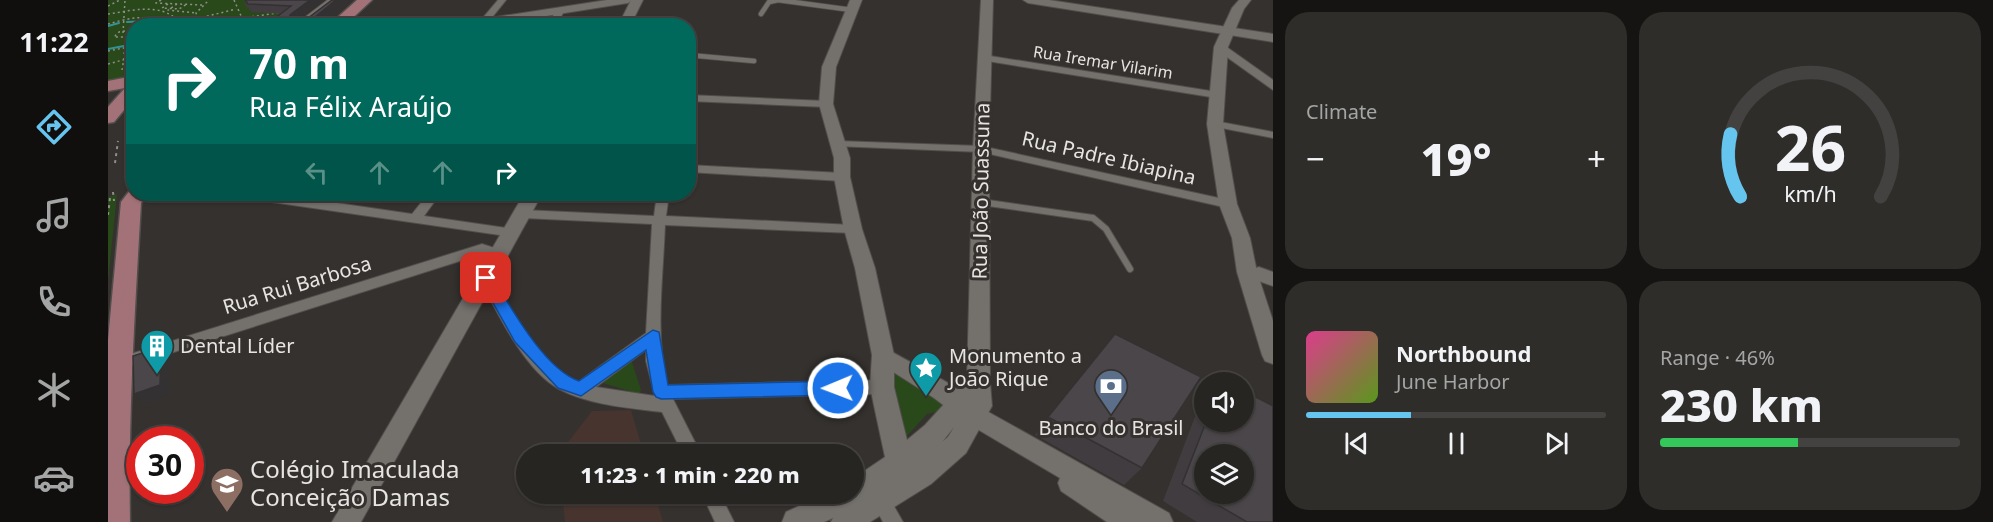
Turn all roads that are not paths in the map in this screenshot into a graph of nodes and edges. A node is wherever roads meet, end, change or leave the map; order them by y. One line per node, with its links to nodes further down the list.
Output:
1 (331, 0): 14 (lane)
2 (338, 0): 15 (lane)
3 (365, 0): 16 (main road)
4 (502, 0): 17 (street)
5 (628, 0): 12 (street)
6 (637, 0): 20 (main road)
7 (987, 0): 24 (main road, Rua João Suassuna)
8 (1028, 0): 21 (street)
9 (1245, 0): 21 (main road)
10 (854, 5): 13 (lane); 35 (main road)
11 (1224, 8): 21 (main road)
12 (561, 10): 18 (street); 19 (street)
13 (761, 14)
14 (307, 18)
15 (316, 18)
16 (344, 18)
17 (486, 18)
18 (512, 18)
19 (556, 18)
20 (628, 18)
21 (1223, 37): 22 (street); 26 (main road); 27 (street); 28 (street)
22 (1273, 39)
23 (696, 56): 25 (lane)
24 (984, 58): 33 (street, Rua Iremar Vilarim); 40 (main road, Rua João Suassuna)
25 (754, 61)
26 (1221, 65): 27 (street); 33 (main road)
27 (1250, 68): 30 (street)
28 (1273, 76)
29 (126, 84): 32 (main road)
30 (1273, 86)
31 (126, 89): 36 (main road)
32 (108, 93)
33 (1217, 95): 37 (main road)
34 (696, 98): 35 (street)
35 (826, 104): 39 (main road)
36 (108, 118)
37 (1215, 124): 38 (street); 50 (main road)
38 (1273, 135)
39 (838, 144): 40 (street, Rua Padre Ibiapina); 42 (main road)
40 (981, 149): 49 (main road, Rua João Suassuna); 50 (street, Rua Padre Ibiapina)
41 (696, 168): 42 (street)
42 (842, 177): 55 (main road)
43 (132, 201): 64 (main road)
44 (293, 201): 51 (street)
45 (332, 201): 51 (street)
46 (429, 201): 52 (street)
47 (528, 201): 54 (main road)
48 (662, 201): 53 (street)
49 (981, 202): 57 (lane); 68 (main road, Rua João Suassuna)
50 (1228, 204): 58 (main road)
51 (328, 206): 52 (street)
52 (417, 217): 54 (street)
53 (659, 220): 54 (street); 55 (street); 61 (street)
54 (510, 225): 56 (main road)
55 (853, 229): 62 (main road)
56 (491, 252): 59 (main road); 64 (street, Rua Rui Barbosa)
57 (1130, 269)
58 (1257, 270): 60 (main road); 63 (main road)
59 (486, 278): 66 (street); 78 (main road)
60 (1273, 311)
61 (653, 336): 66 (street); 67 (street)
62 (883, 355): 65 (main road); 68 (street)
63 (1273, 355)
64 (113, 365): 77 (main road)
65 (882, 387): 67 (street); 71 (main road)
66 (581, 389): 67 (street)
67 (665, 398): 70 (street)
68 (967, 410): 69 (street); 71 (main road); 75 (main road)
69 (1016, 439): 76 (street); 82 (street)
70 (687, 444)
71 (899, 460): 72 (main road)
72 (864, 485)
73 (716, 504): 79 (street)
74 (831, 504): 80 (main road)
75 (887, 511): 81 (main road)
76 (1118, 519)
77 (114, 522)
78 (346, 522)
79 (725, 522)
80 (796, 522)
81 (845, 522)
82 (1160, 522)

